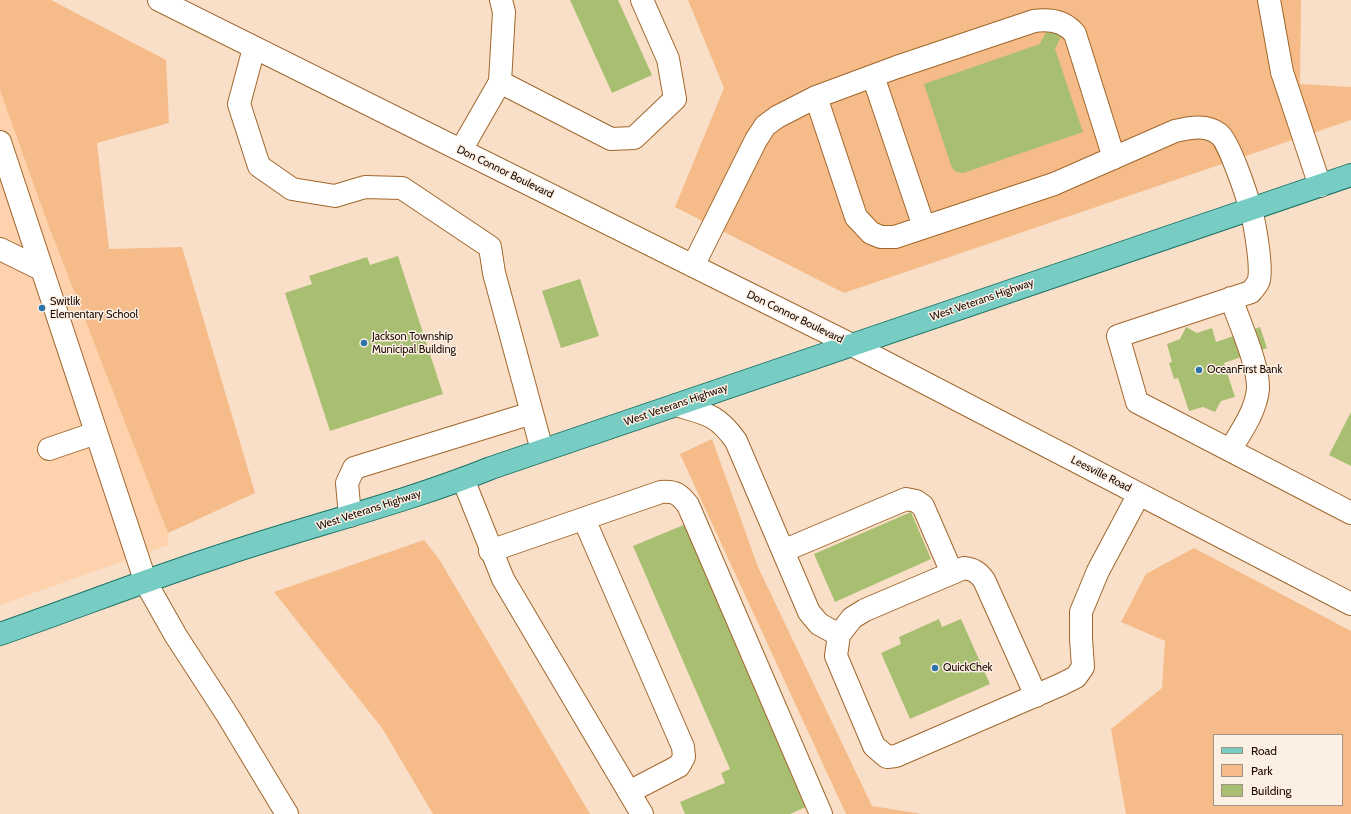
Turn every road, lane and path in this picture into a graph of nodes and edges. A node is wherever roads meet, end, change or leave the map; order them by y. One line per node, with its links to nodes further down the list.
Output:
1 (159, 0): 5 (street, Don Connor Boulevard)
2 (501, 0): 7 (street)
3 (642, 0): 7 (street)
4 (1269, 0): 13 (street)
5 (254, 48): 10 (street, Don Connor Boulevard); 22 (street)
6 (873, 76): 8 (street); 11 (street); 15 (street)
7 (500, 82): 10 (street)
8 (816, 97): 15 (street); 17 (street)
9 (0, 142): 18 (street)
10 (461, 150): 17 (street, Don Connor Boulevard)
11 (1114, 158): 14 (street); 15 (street)
12 (1351, 175): 13 (main road, West Veterans Highway)
13 (1320, 186): 14 (main road, West Veterans Highway)
14 (1251, 210): 19 (street); 20 (main road, West Veterans Highway)
15 (924, 227)
16 (0, 249): 18 (street)
17 (693, 266): 20 (street, Don Connor Boulevard)
18 (41, 269): 23 (street)
19 (1231, 298): 26 (street); 26 (street)
20 (850, 344): 21 (main road, West Veterans Highway); 28 (street, Leesville Road)
21 (676, 405): 25 (main road, West Veterans Highway); 33 (street)
22 (532, 412): 25 (street); 30 (street)
23 (96, 432): 24 (street); 35 (street)
24 (49, 449)
25 (542, 450): 27 (main road, West Veterans Highway)
26 (1230, 450): 29 (street)
27 (463, 479): 30 (main road, West Veterans Highway); 32 (street)
28 (1139, 494): 36 (street, Leesville Road); 39 (street)
29 (1351, 513)
30 (350, 516): 35 (main road, West Veterans Highway)
31 (584, 519): 32 (street); 40 (street); 43 (street)
32 (490, 551): 40 (street)
33 (783, 551): 34 (street); 38 (street)
34 (952, 573): 38 (street); 39 (street)
35 (146, 583): 37 (main road, West Veterans Highway); 41 (street)
36 (1351, 604)
37 (0, 634)
38 (839, 635): 39 (street)
39 (1036, 696)
40 (629, 792): 42 (street)
41 (287, 814)
42 (642, 814)
43 (821, 814)

